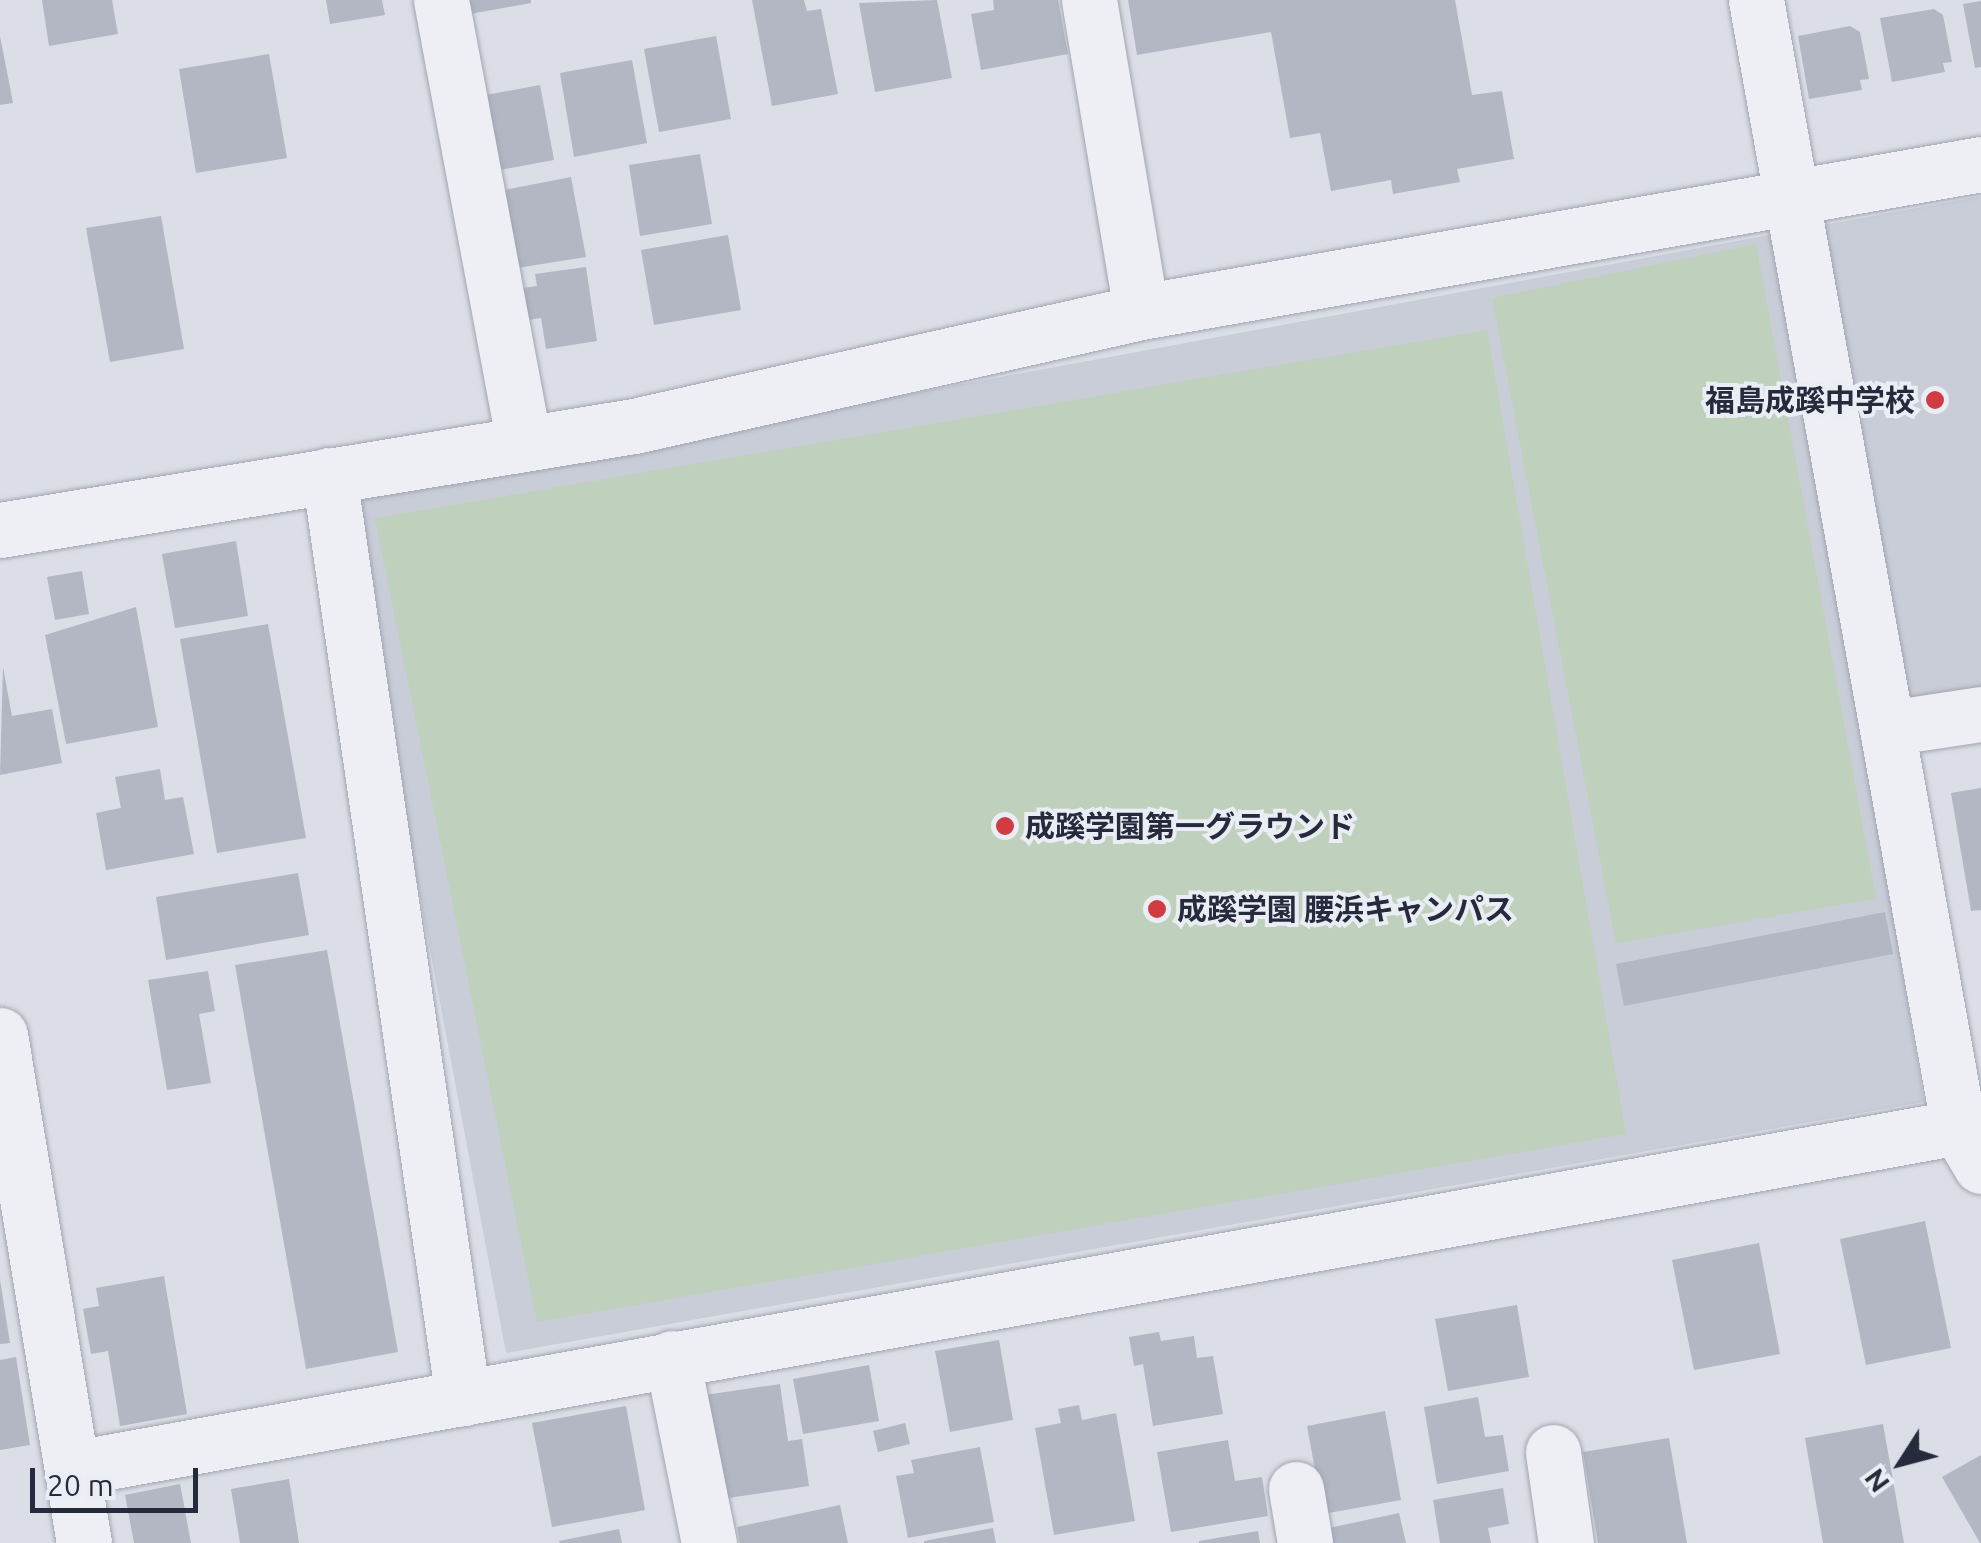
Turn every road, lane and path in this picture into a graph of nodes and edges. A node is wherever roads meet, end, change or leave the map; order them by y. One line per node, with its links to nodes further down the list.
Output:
1 (441, 0): 7 (street)
2 (1089, 0): 6 (street)
3 (1756, 0): 5 (street)
4 (1981, 164): 5 (street)
5 (1786, 195): 6 (street); 11 (street)
6 (1142, 312): 7 (street)
7 (524, 443): 8 (street)
8 (329, 475): 9 (street); 15 (street)
9 (0, 530)
10 (1981, 714): 11 (street)
11 (1888, 728): 13 (street)
12 (0, 1035): 17 (street)
13 (1974, 1140): 14 (street)
14 (672, 1358): 15 (street); 20 (street)
15 (463, 1398): 17 (street)
16 (1553, 1452): 22 (street)
17 (75, 1468): 19 (street)
18 (1296, 1489): 21 (street)
19 (84, 1543)
20 (710, 1543)
21 (1305, 1543)
22 (1566, 1543)

